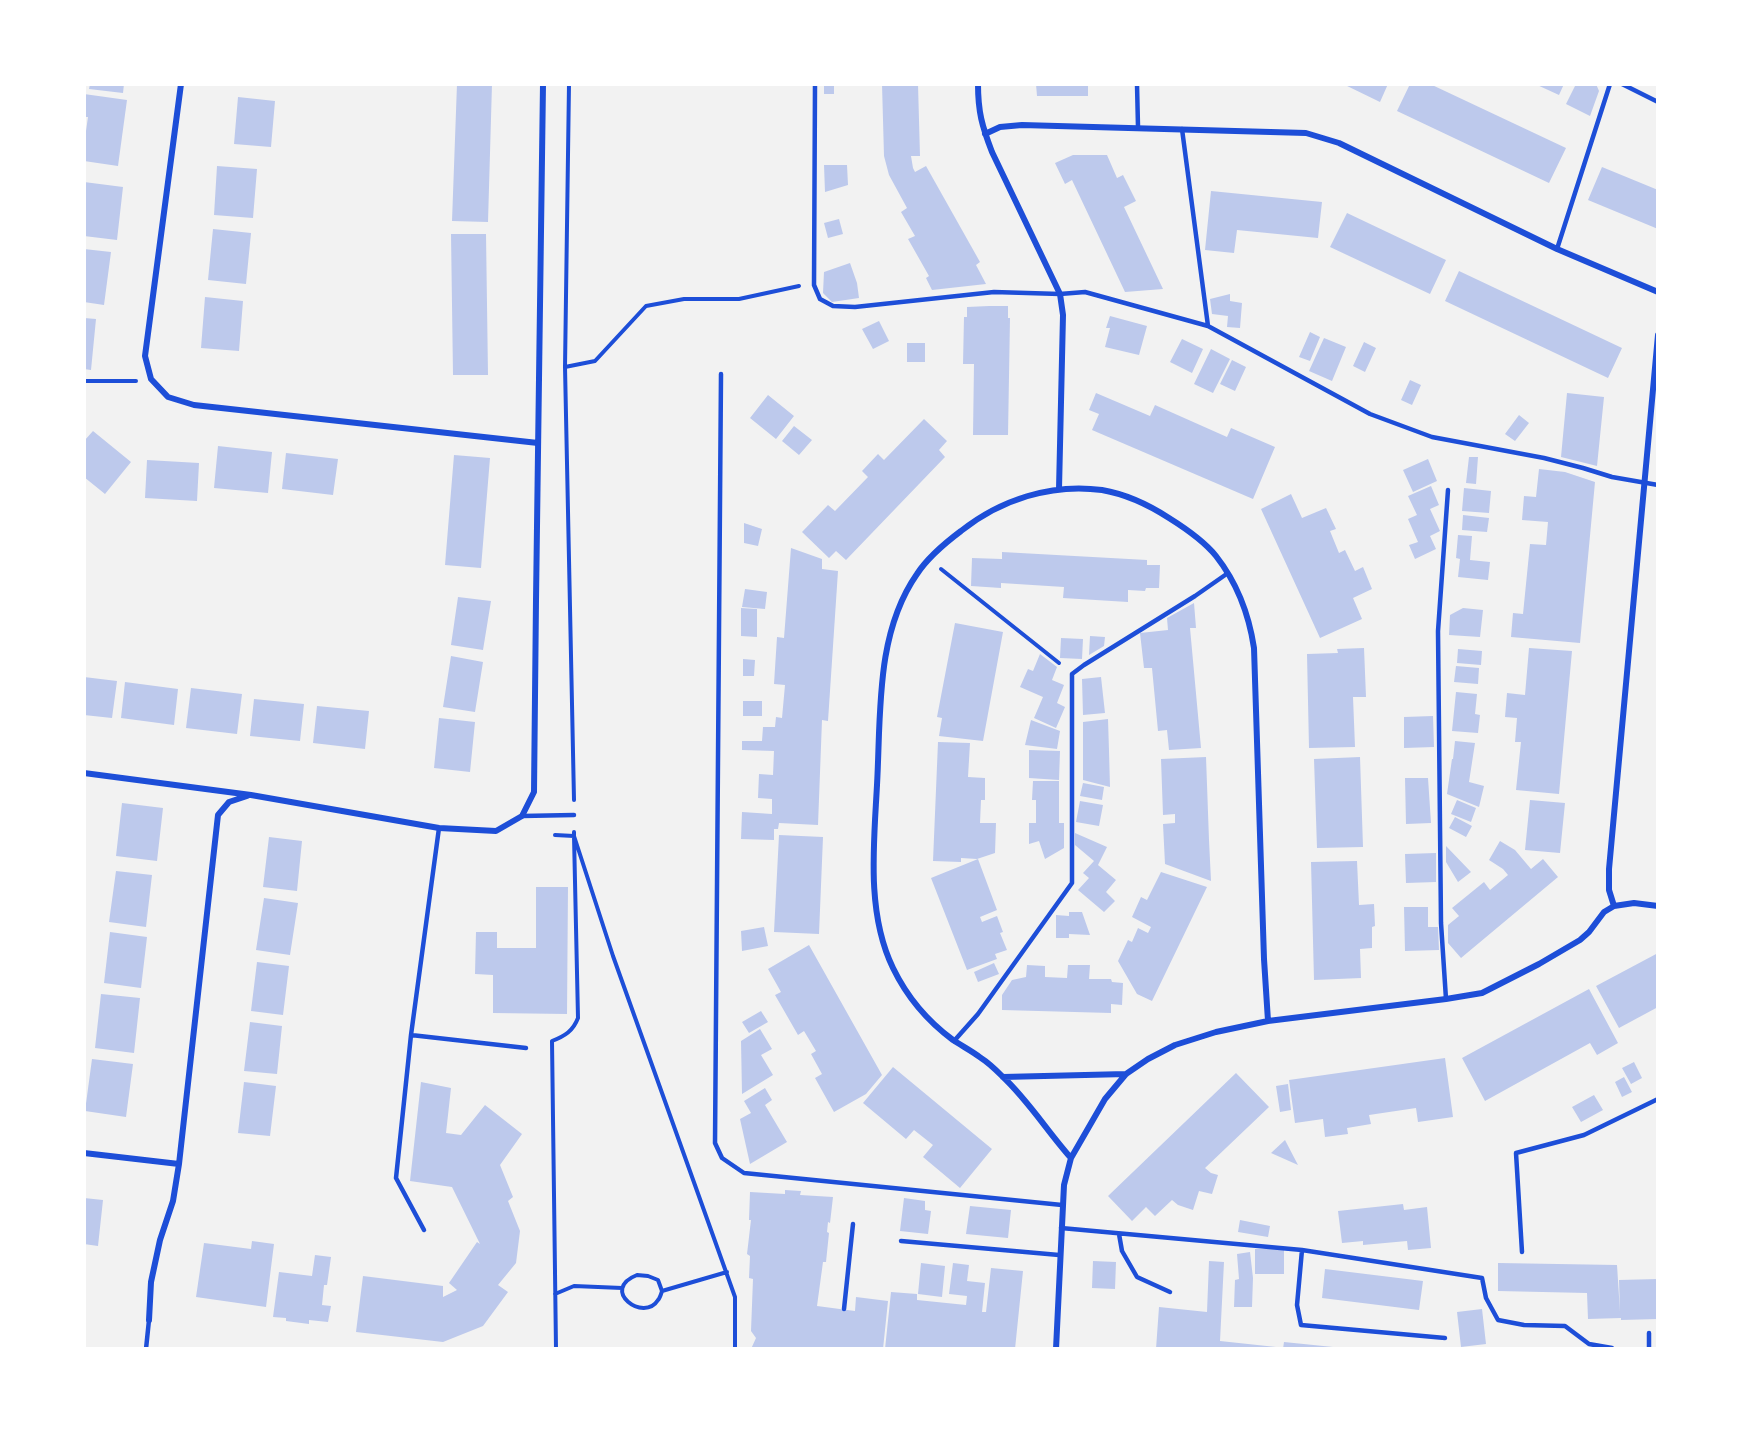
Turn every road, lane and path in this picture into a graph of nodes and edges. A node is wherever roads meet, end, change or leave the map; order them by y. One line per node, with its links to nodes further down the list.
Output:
1 (181, 84): 21 (street)
2 (543, 84): 23 (street)
3 (569, 84): 19 (path)
4 (815, 84): 16 (lane)
5 (978, 84): 12 (street)
6 (1137, 84): 10 (lane)
7 (1610, 84): 13 (lane)
8 (1622, 84): 9 (lane)
9 (1658, 102)
10 (1137, 127): 11 (street); 12 (street)
11 (1182, 129): 13 (street); 17 (lane)
12 (985, 134): 16 (street)
13 (1557, 249): 15 (street)
14 (807, 284): 19 (path)
15 (1658, 292)
16 (1060, 294): 17 (lane); 26 (street)
17 (1208, 326): 24 (lane)
18 (1658, 335): 24 (street)
19 (565, 368): 33 (path)
20 (721, 374): 50 (lane)
21 (151, 379): 22 (path); 23 (street)
22 (84, 381)
23 (538, 443): 34 (street)
24 (1645, 483): 25 (lane); 37 (street)
25 (1658, 485)
26 (1059, 489): 28 (street); 29 (street)
27 (1448, 490): 39 (lane)
28 (928, 560): 30 (path); 42 (street)
29 (1228, 573): 30 (lane); 40 (street)
30 (1072, 674): 42 (lane)
31 (84, 773): 32 (street)
32 (251, 795): 35 (street); 49 (street)
33 (574, 815): 34 (lane); 36 (path)
34 (522, 816): 35 (street)
35 (439, 828): 41 (lane)
36 (574, 836): 59 (path); 63 (path)
37 (1614, 906): 38 (street); 39 (street)
38 (1658, 906)
39 (1446, 999): 40 (street)
40 (1268, 1021): 44 (street)
41 (411, 1035): 43 (lane); 53 (lane)
42 (954, 1041): 45 (street)
43 (526, 1048)
44 (1126, 1074): 45 (street); 48 (street)
45 (1003, 1077): 48 (street)
46 (1658, 1100): 57 (lane)
47 (84, 1153): 49 (street)
48 (1071, 1158): 50 (street)
49 (179, 1164): 65 (street)
50 (1062, 1205): 52 (street)
51 (853, 1224): 64 (lane)
52 (1061, 1228): 54 (lane); 58 (street)
53 (424, 1230)
54 (1119, 1234): 56 (lane); 62 (lane)
55 (901, 1241): 58 (lane)
56 (1302, 1250): 67 (lane); 72 (lane)
57 (1522, 1252)
58 (1059, 1255): 71 (street)
59 (727, 1272): 61 (path); 70 (path)
60 (622, 1288): 61 (path); 61 (path); 63 (path)
61 (662, 1291)
62 (1170, 1292)
63 (555, 1294): 69 (path)
64 (844, 1310)
65 (149, 1320): 68 (lane)
66 (1649, 1333): 73 (lane)
67 (1444, 1338)
68 (146, 1349)
69 (556, 1349)
70 (735, 1349)
71 (1056, 1349)
72 (1612, 1349)
73 (1649, 1349)

